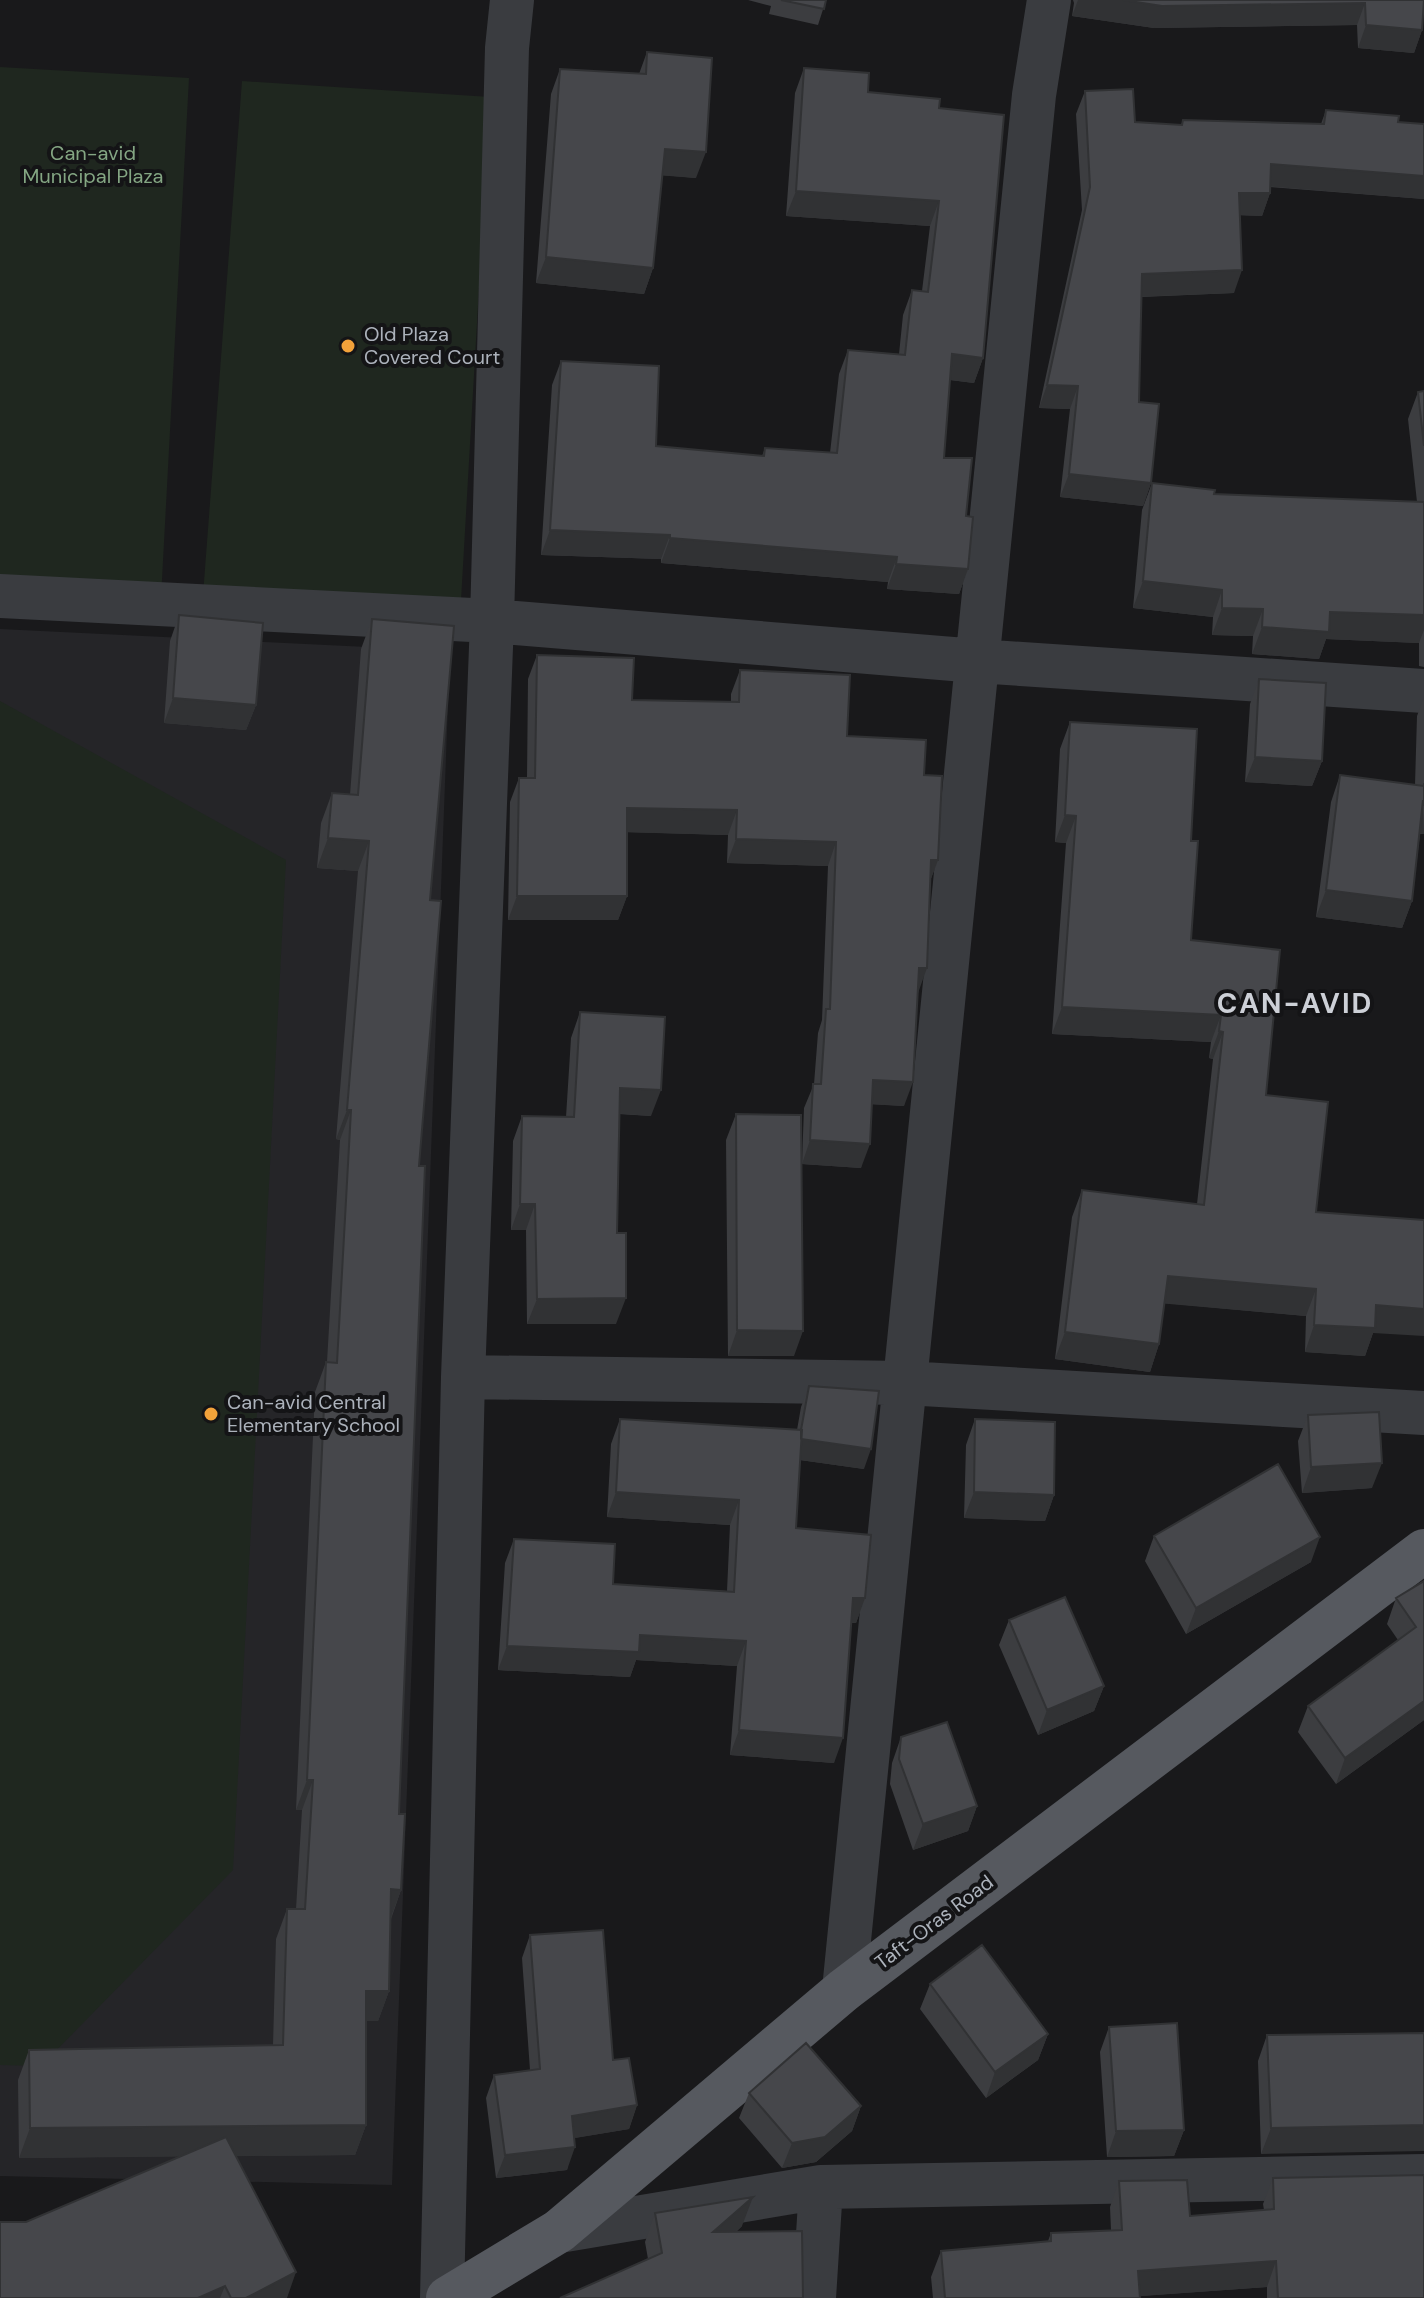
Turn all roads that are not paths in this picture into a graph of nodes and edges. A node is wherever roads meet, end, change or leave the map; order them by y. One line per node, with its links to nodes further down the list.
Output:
1 (512, 0): 4 (street)
2 (1049, 0): 5 (street)
3 (0, 596): 4 (street)
4 (492, 621): 5 (street); 7 (street)
5 (977, 661): 6 (street); 8 (street)
6 (1424, 691)
7 (463, 1377): 8 (street); 15 (street)
8 (905, 1383): 9 (street); 11 (street)
9 (1424, 1413)
10 (1424, 1551): 11 (main road, Taft-Oras Road)
11 (844, 1990): 14 (main road, Taft-Oras Road)
12 (1424, 2176): 13 (street)
13 (821, 2187): 14 (street); 17 (street)
14 (559, 2231): 16 (main road, Taft-Oras Road)
15 (442, 2298)
16 (448, 2298)
17 (814, 2298)

